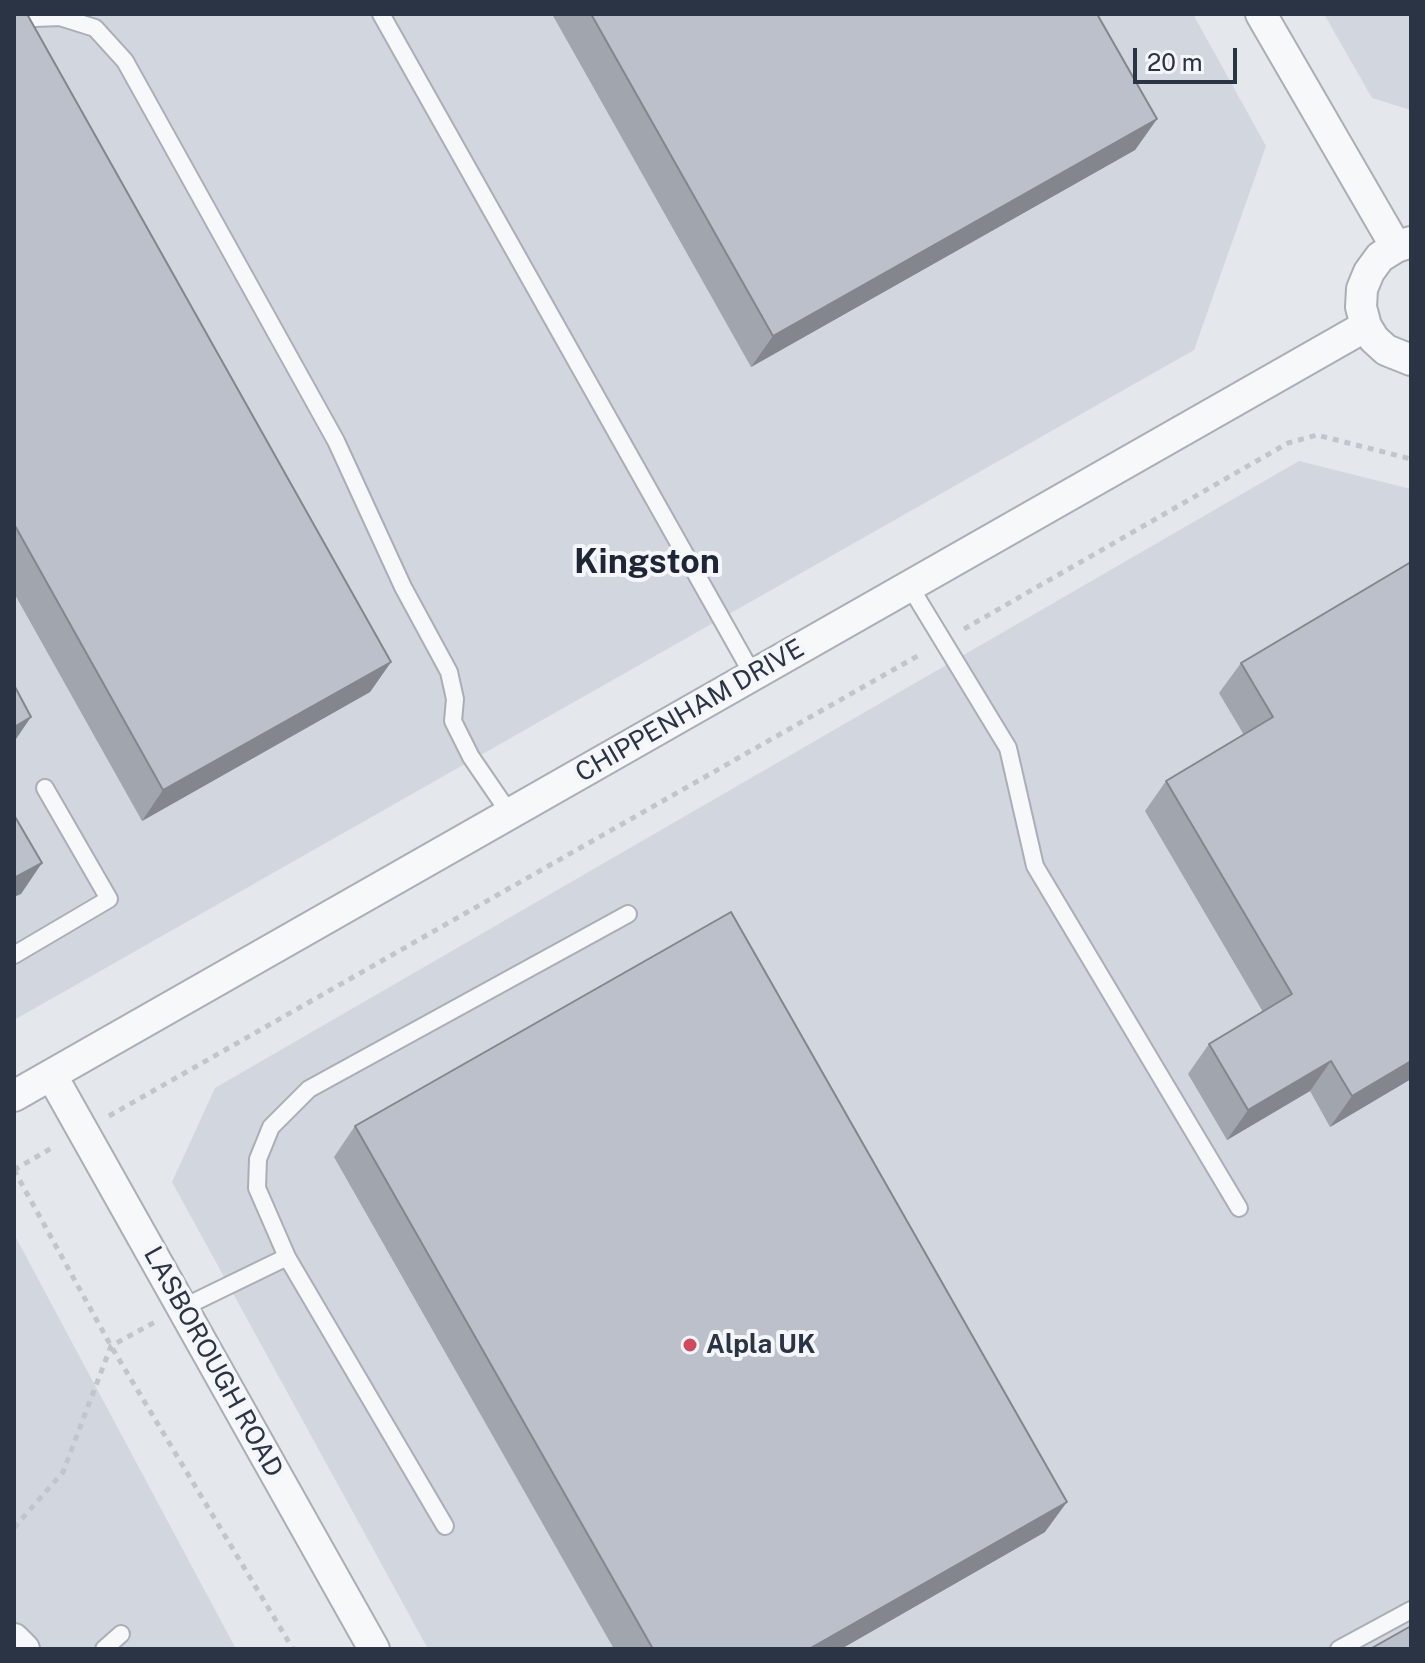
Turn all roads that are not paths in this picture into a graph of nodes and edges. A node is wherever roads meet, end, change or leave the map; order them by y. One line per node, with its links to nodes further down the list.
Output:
1 (381, 14): 8 (lane)
2 (1261, 14): 4 (street)
3 (35, 18): 10 (lane)
4 (1404, 244): 5 (street)
5 (1366, 326): 6 (street); 7 (street, CHIPPENHAM DRIVE)
6 (1411, 360)
7 (909, 585): 8 (street, CHIPPENHAM DRIVE); 15 (lane)
8 (753, 675): 10 (street, CHIPPENHAM DRIVE)
9 (45, 788): 12 (lane)
10 (510, 814): 13 (street, CHIPPENHAM DRIVE)
11 (628, 914): 16 (lane)
12 (14, 955)
13 (52, 1076): 14 (street, CHIPPENHAM DRIVE); 17 (street, LASBOROUGH ROAD)
14 (14, 1096)
15 (1239, 1208)
16 (287, 1257): 17 (lane); 18 (lane)
17 (182, 1308): 24 (street, LASBOROUGH ROAD)
18 (445, 1526)
19 (1411, 1610): 25 (lane)
20 (121, 1634): 23 (lane)
21 (14, 1639): 22 (street)
22 (24, 1649)
23 (104, 1649)
24 (374, 1649)
25 (1339, 1649)

